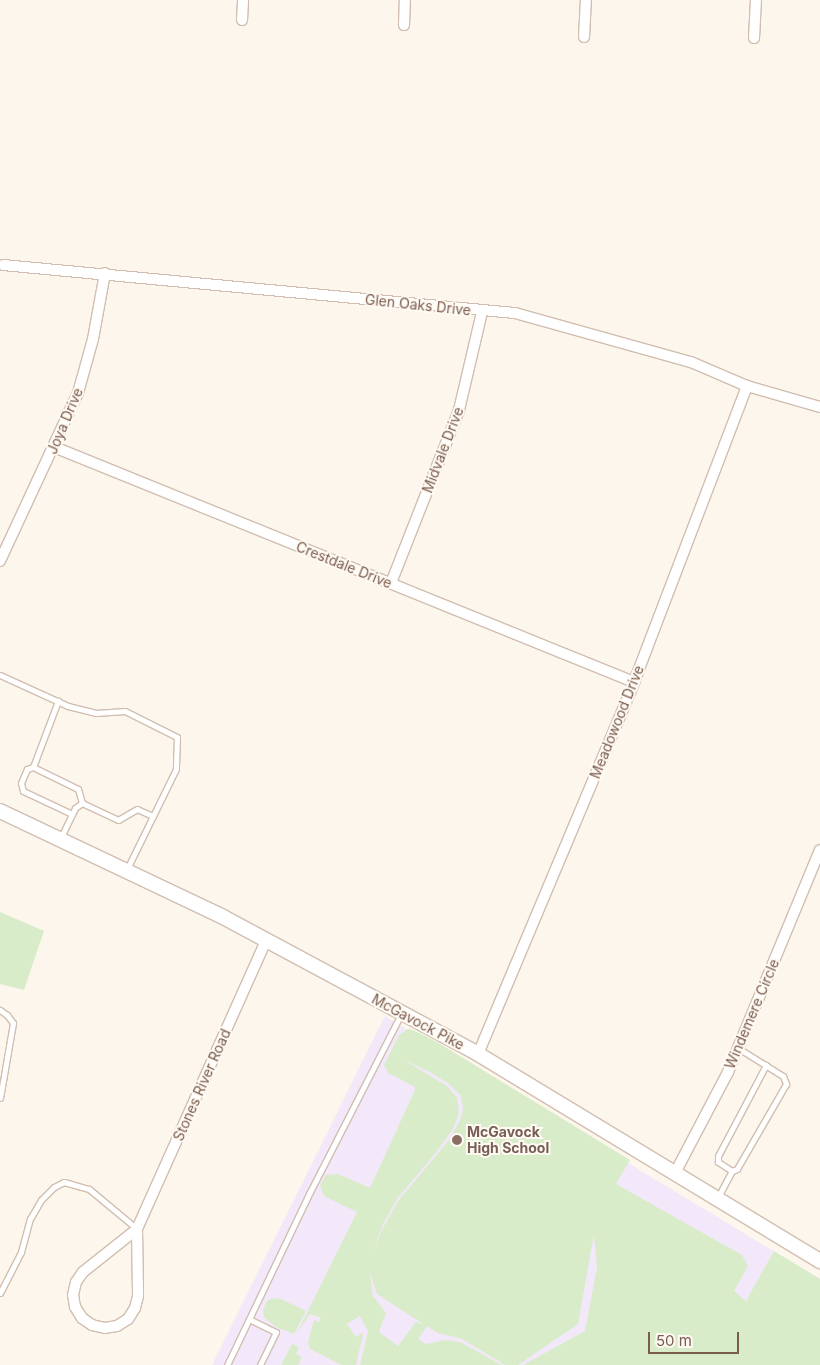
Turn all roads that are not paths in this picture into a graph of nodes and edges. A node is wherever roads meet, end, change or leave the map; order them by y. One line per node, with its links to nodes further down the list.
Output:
1 (243, 0): 5 (street)
2 (405, 0): 6 (street)
3 (586, 0): 7 (street)
4 (756, 0): 8 (street)
5 (242, 20)
6 (404, 25)
7 (584, 37)
8 (754, 38)
9 (3, 264): 10 (street, Glen Oaks Drive)
10 (105, 272): 11 (street, Glen Oaks Drive); 14 (street, Joya Drive)
11 (482, 312): 12 (street, Glen Oaks Drive); 16 (street, Midvale Drive)
12 (747, 386): 13 (street, Glen Oaks Drive); 18 (street, Meadowood Drive)
13 (820, 407)
14 (54, 447): 15 (street, Joya Drive); 16 (street, Crestdale Drive)
15 (0, 561)
16 (390, 583): 18 (street, Crestdale Drive)
17 (0, 675): 19 (lane)
18 (634, 682): 32 (street, Meadowood Drive)
19 (58, 701): 20 (lane); 24 (lane)
20 (33, 767): 21 (lane); 23 (lane)
21 (82, 803): 23 (lane); 24 (lane)
22 (0, 811): 25 (main road, McGavock Pike)
23 (72, 814): 25 (lane)
24 (152, 816): 27 (lane)
25 (60, 840): 27 (main road, McGavock Pike)
26 (820, 850): 31 (street, Windemere Circle)
27 (126, 871): 28 (main road, McGavock Pike)
28 (266, 940): 30 (main road, McGavock Pike); 38 (street, Stones River Road)
29 (0, 1010): 34 (lane)
30 (401, 1013): 32 (main road, McGavock Pike); 41 (lane)
31 (738, 1048): 33 (lane); 36 (street, Windemere Circle)
32 (478, 1054): 36 (main road, McGavock Pike)
33 (766, 1065): 35 (lane); 35 (lane)
34 (0, 1098)
35 (732, 1171): 37 (lane)
36 (675, 1173): 37 (main road, McGavock Pike)
37 (717, 1200): 39 (main road, McGavock Pike)
38 (137, 1229): 38 (street); 40 (lane)
39 (820, 1261)
40 (0, 1293)
41 (249, 1319): 42 (lane); 43 (lane)
42 (227, 1365)
43 (260, 1365)

